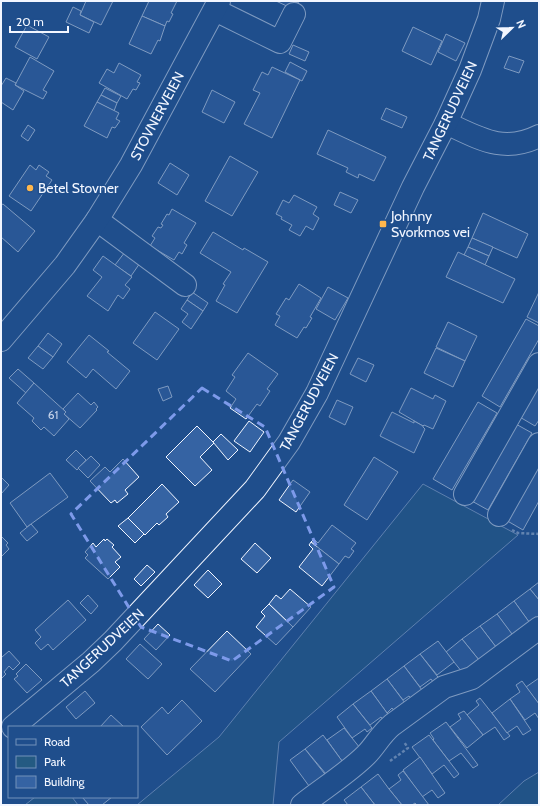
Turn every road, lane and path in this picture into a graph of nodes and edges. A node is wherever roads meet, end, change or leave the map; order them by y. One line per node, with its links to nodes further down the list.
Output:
1 (493, 1): 4 (street, TANGERUDVEIEN)
2 (217, 5): 3 (street, STOVNERVEIEN); 6 (street, STOVNERVEIEN)
3 (294, 14)
4 (446, 123): 5 (street); 14 (street, TANGERUDVEIEN)
5 (539, 136)
6 (97, 220): 7 (street); 8 (street, STOVNERVEIEN)
7 (185, 285)
8 (1, 340)
9 (539, 364): 11 (street)
10 (539, 444): 12 (street)
11 (465, 494)
12 (499, 515)
13 (539, 628): 15 (street)
14 (14, 726)
15 (302, 805)

